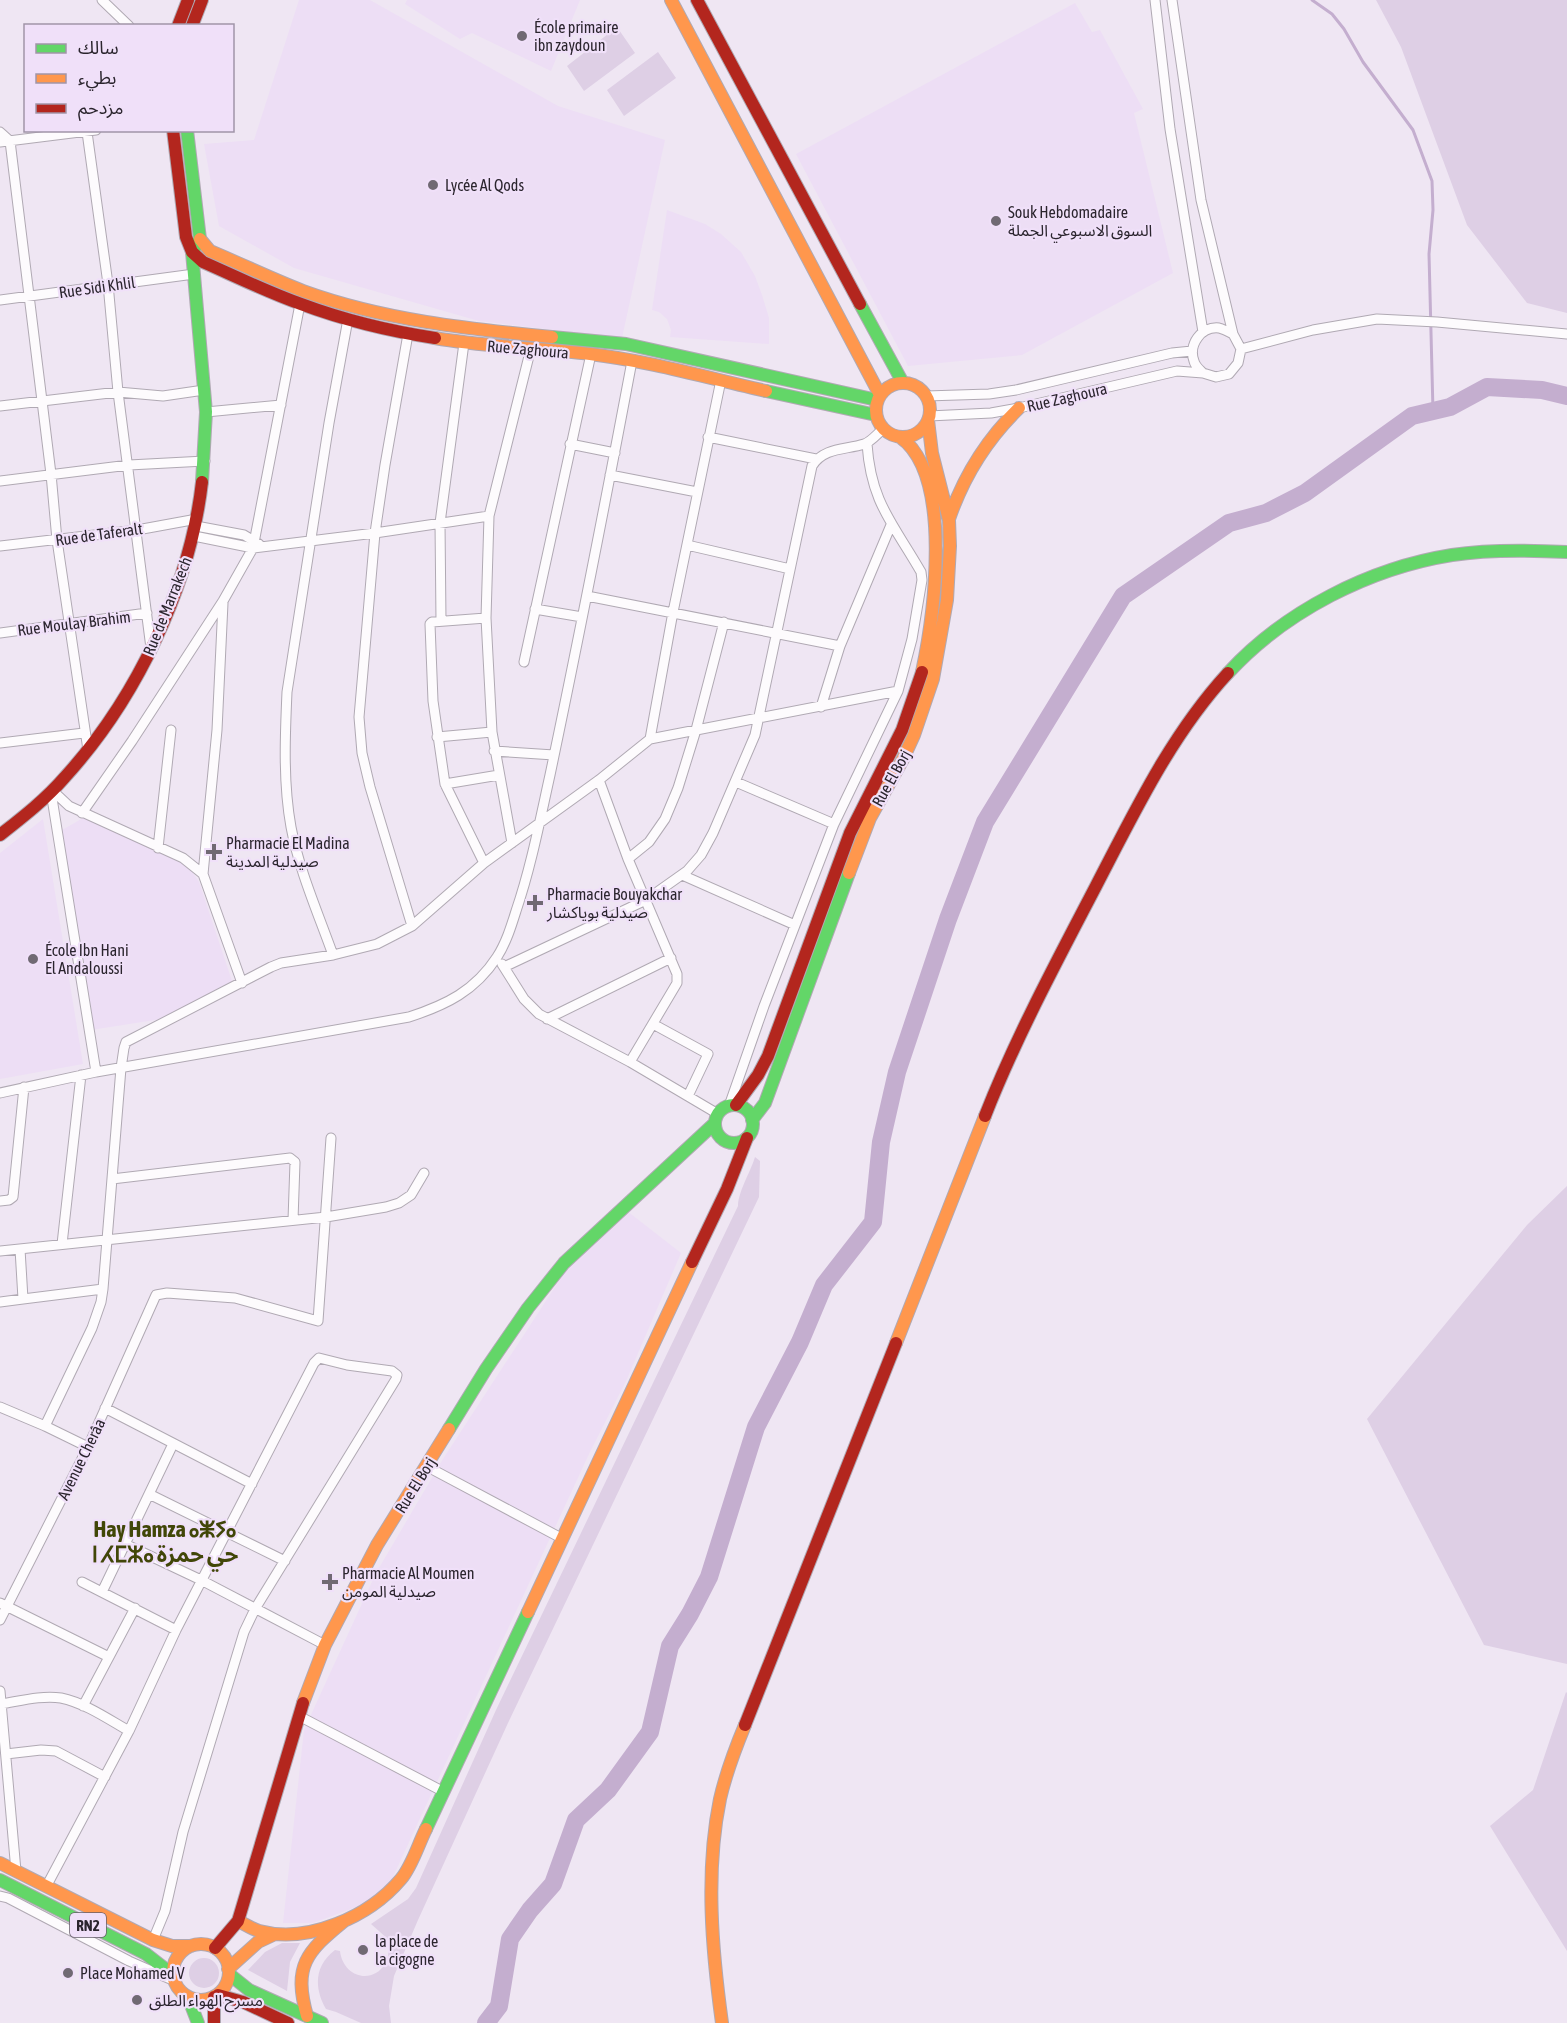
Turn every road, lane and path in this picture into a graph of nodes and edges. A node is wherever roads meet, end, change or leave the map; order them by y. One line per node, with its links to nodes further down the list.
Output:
1 (102, 0): 8 (street)
2 (188, 0): 9 (main road)
3 (202, 0): 10 (main road)
4 (671, 0): 18 (main road)
5 (697, 0): 17 (main road)
6 (1155, 0): 27 (street)
7 (1172, 0): 29 (street)
8 (127, 24)
9 (179, 24)
10 (193, 24)
11 (0, 132): 16 (street)
12 (82, 132): 16 (street)
13 (91, 132): 22 (street)
14 (174, 132): 20 (main road, Rue de Marrakech)
15 (187, 132): 19 (main road)
16 (5, 141): 23 (street)
17 (774, 146): 18 (main road); 39 (main road)
18 (755, 157): 43 (main road)
19 (200, 239): 20 (main road); 43 (main road, Rue Zaghoura)
20 (192, 252): 21 (main road, Rue de Marrakech); 25 (main road, Rue Zaghoura)
21 (194, 274): 22 (street, Rue Sidi Khlil); 40 (main road, Rue de Marrakech)
22 (108, 284): 23 (street, Rue Sidi Khlil); 41 (street)
23 (29, 297): 24 (street, Rue Sidi Khlil); 44 (street)
24 (0, 300)
25 (300, 304): 26 (main road, Rue Zaghoura); 45 (street)
26 (348, 319): 28 (main road, Rue Zaghoura); 72 (street)
27 (1203, 332): 29 (street); 34 (street)
28 (408, 334): 31 (main road, Rue Zaghoura); 70 (street)
29 (1233, 334): 33 (street)
30 (1567, 334): 33 (street)
31 (464, 344): 32 (main road, Rue Zaghoura); 66 (street)
32 (531, 348): 35 (main road, Rue Zaghoura); 64 (street)
33 (1241, 350): 37 (street, Rue Zaghoura)
34 (1192, 351): 37 (street); 42 (street, Rue Zaghoura)
35 (591, 354): 36 (main road, Rue Zaghoura); 54 (street)
36 (632, 361): 38 (main road, Rue Zaghoura); 56 (street)
37 (1203, 373): 47 (street, Rue Zaghoura)
38 (721, 380): 49 (main road, Rue Zaghoura); 52 (street)
39 (903, 383): 42 (main road); 43 (main road)
40 (204, 390): 41 (street); 48 (main road, Rue de Marrakech)
41 (118, 392): 44 (street); 59 (street)
42 (926, 396): 50 (main road)
43 (879, 398): 49 (main road)
44 (42, 402): 46 (street); 60 (street)
45 (281, 405): 48 (street); 74 (street)
46 (0, 406)
47 (1019, 408): 50 (street, Rue Zaghoura); 65 (main road)
48 (206, 412): 58 (main road, Rue de Marrakech)
49 (876, 415): 51 (main road)
50 (929, 418): 53 (main road); 65 (main road, Rue El Borj)
51 (883, 429): 53 (main road); 55 (street)
52 (708, 436): 57 (street); 63 (street)
53 (900, 437): 138 (main road, Rue El Borj)
54 (570, 444): 56 (street); 80 (street)
55 (867, 444): 57 (street); 67 (street)
56 (615, 453): 61 (street)
57 (816, 459): 77 (street)
58 (205, 460): 59 (street); 68 (main road, Rue de Marrakech)
59 (129, 465): 60 (street); 69 (street)
60 (51, 474): 62 (street); 71 (street)
61 (610, 475): 63 (street); 78 (street)
62 (0, 481)
63 (698, 492): 73 (street)
64 (489, 516): 66 (street); 84 (street)
65 (949, 520): 140 (main road, Rue El Borj)
66 (440, 523): 70 (street); 85 (street)
67 (891, 525): 90 (street); 93 (street)
68 (196, 527): 69 (street, Rue de Taferalt); 74 (street); 91 (main road, Rue de Marrakech)
69 (136, 530): 71 (street, Rue de Taferalt); 82 (street)
70 (375, 533): 72 (street); 123 (street)
71 (57, 540): 75 (street, Rue de Taferalt); 87 (street)
72 (311, 540): 74 (street); 124 (street)
73 (687, 544): 77 (street); 81 (street)
74 (256, 545): 79 (street)
75 (0, 546)
76 (1567, 552): 205 (main road)
77 (790, 569): 89 (street)
78 (587, 596): 81 (street); 83 (street)
79 (223, 601): 111 (street); 119 (street)
80 (535, 609): 83 (street); 92 (street)
81 (673, 612): 86 (street); 101 (street)
82 (147, 613): 87 (street, Rue Moulay Brahim); 91 (street)
83 (582, 617): 105 (street)
84 (486, 618): 85 (street); 98 (street)
85 (441, 621): 100 (street)
86 (724, 622): 89 (street); 97 (street)
87 (68, 624): 88 (street, Rue Moulay Brahim); 99 (street)
88 (0, 633)
89 (777, 635): 90 (street); 95 (street)
90 (840, 646): 94 (street)
91 (151, 648): 103 (main road, Rue de Marrakech)
92 (524, 662)
93 (898, 691): 94 (street); 113 (street)
94 (820, 707): 95 (street)
95 (759, 719): 97 (street); 108 (street)
96 (171, 730): 116 (street)
97 (696, 730): 101 (street); 117 (street)
98 (492, 732): 100 (street); 104 (street)
99 (84, 733): 102 (street); 103 (street)
100 (437, 737): 109 (street)
101 (650, 739): 107 (street)
102 (0, 743)
103 (88, 750): 110 (main road, Rue de Marrakech)
104 (494, 750): 105 (street); 106 (street)
105 (554, 755): 112 (street)
106 (498, 775): 109 (street); 115 (street)
107 (598, 780): 112 (street); 117 (street)
108 (736, 782): 113 (street); 120 (street)
109 (445, 784): 118 (street)
110 (52, 791): 111 (street); 114 (main road, Rue de Marrakech); 133 (street)
111 (82, 813): 116 (street)
112 (540, 822): 115 (street); 125 (street)
113 (834, 824): 122 (street)
114 (0, 835)
115 (512, 843): 118 (street)
116 (158, 848): 119 (street)
117 (628, 859): 121 (street)
118 (484, 863): 123 (street)
119 (203, 874): 128 (street)
120 (682, 875): 121 (street); 122 (street)
121 (646, 900): 126 (street); 127 (street)
122 (795, 925): 138 (street)
123 (412, 926): 124 (street)
124 (333, 955): 128 (street)
125 (498, 957): 127 (street); 132 (street)
126 (671, 958): 129 (street); 130 (street)
127 (504, 967): 129 (street)
128 (242, 983): 132 (street)
129 (547, 1019): 131 (street)
130 (653, 1024): 131 (street); 137 (street)
131 (630, 1062): 137 (street)
132 (121, 1068): 133 (street); 144 (street)
133 (96, 1071): 134 (street)
134 (81, 1075): 135 (street); 149 (street)
135 (24, 1088): 136 (street); 145 (street)
136 (0, 1093)
137 (688, 1096): 139 (street)
138 (732, 1106): 139 (main road); 140 (main road)
139 (717, 1119): 142 (main road); 160 (main road, Rue El Borj)
140 (752, 1120): 142 (main road)
141 (331, 1137): 146 (street)
142 (747, 1138): 164 (main road)
143 (424, 1173): 146 (street)
144 (112, 1179): 147 (street); 148 (street)
145 (0, 1202)
146 (326, 1217): 147 (street); 156 (street, Avenue Cherâa)
147 (293, 1220): 148 (street)
148 (107, 1239): 149 (street); 152 (street)
149 (62, 1244): 150 (street)
150 (20, 1249): 151 (street); 153 (street)
151 (0, 1251)
152 (103, 1290): 153 (street); 157 (street)
153 (22, 1299): 154 (street)
154 (0, 1302)
155 (0, 1407): 157 (street)
156 (105, 1408): 158 (street); 159 (street, Avenue Cherâa)
157 (45, 1426): 159 (street)
158 (173, 1444): 161 (street); 162 (street)
159 (88, 1448): 170 (street, Avenue Cherâa)
160 (426, 1466): 164 (street); 175 (main road, Rue El Borj)
161 (252, 1484): 163 (street); 166 (street)
162 (149, 1494): 163 (street); 165 (street)
163 (226, 1533): 166 (street); 167 (street)
164 (562, 1539): 184 (main road)
165 (125, 1544): 167 (street); 169 (street)
166 (285, 1561): 172 (street)
167 (201, 1580): 172 (street); 174 (street)
168 (82, 1582): 169 (street)
169 (102, 1592): 171 (street)
170 (4, 1605): 173 (street, Avenue Cherâa); 176 (street)
171 (135, 1608): 174 (street); 176 (street)
172 (255, 1609): 175 (street); 193 (street)
173 (0, 1620)
174 (176, 1630): 181 (street)
175 (325, 1645): 180 (main road, Rue El Borj)
176 (109, 1658): 179 (street)
177 (0, 1691): 178 (street)
178 (1, 1704): 179 (street); 182 (street)
179 (83, 1706): 181 (street)
180 (299, 1716): 184 (street); 191 (main road, Rue El Borj)
181 (129, 1731): 183 (street)
182 (6, 1754): 183 (street); 186 (street)
183 (105, 1777): 188 (street)
184 (444, 1792): 190 (main road)
185 (0, 1863): 186 (main road, RN2)
186 (16, 1871): 188 (main road, RN2)
187 (0, 1880): 197 (main road, RN2)
188 (46, 1887): 193 (main road, RN2)
189 (0, 1896): 197 (street)
190 (344, 1920): 192 (main road); 200 (main road)
191 (238, 1921): 192 (main road); 195 (main road)
192 (276, 1934): 196 (main road)
193 (153, 1940): 194 (main road, RN2)
194 (191, 1946): 195 (main road, RN2); 197 (main road)
195 (215, 1948): 196 (main road)
196 (229, 1972): 199 (main road); 200 (main road)
197 (173, 1978): 198 (main road, RN2)
198 (183, 1994): 199 (main road); 201 (main road)
199 (216, 1996): 202 (main road); 203 (main road)
200 (308, 2016): 204 (main road)
201 (198, 2023)
202 (214, 2023)
203 (288, 2023)
204 (322, 2023)
205 (722, 2023)

